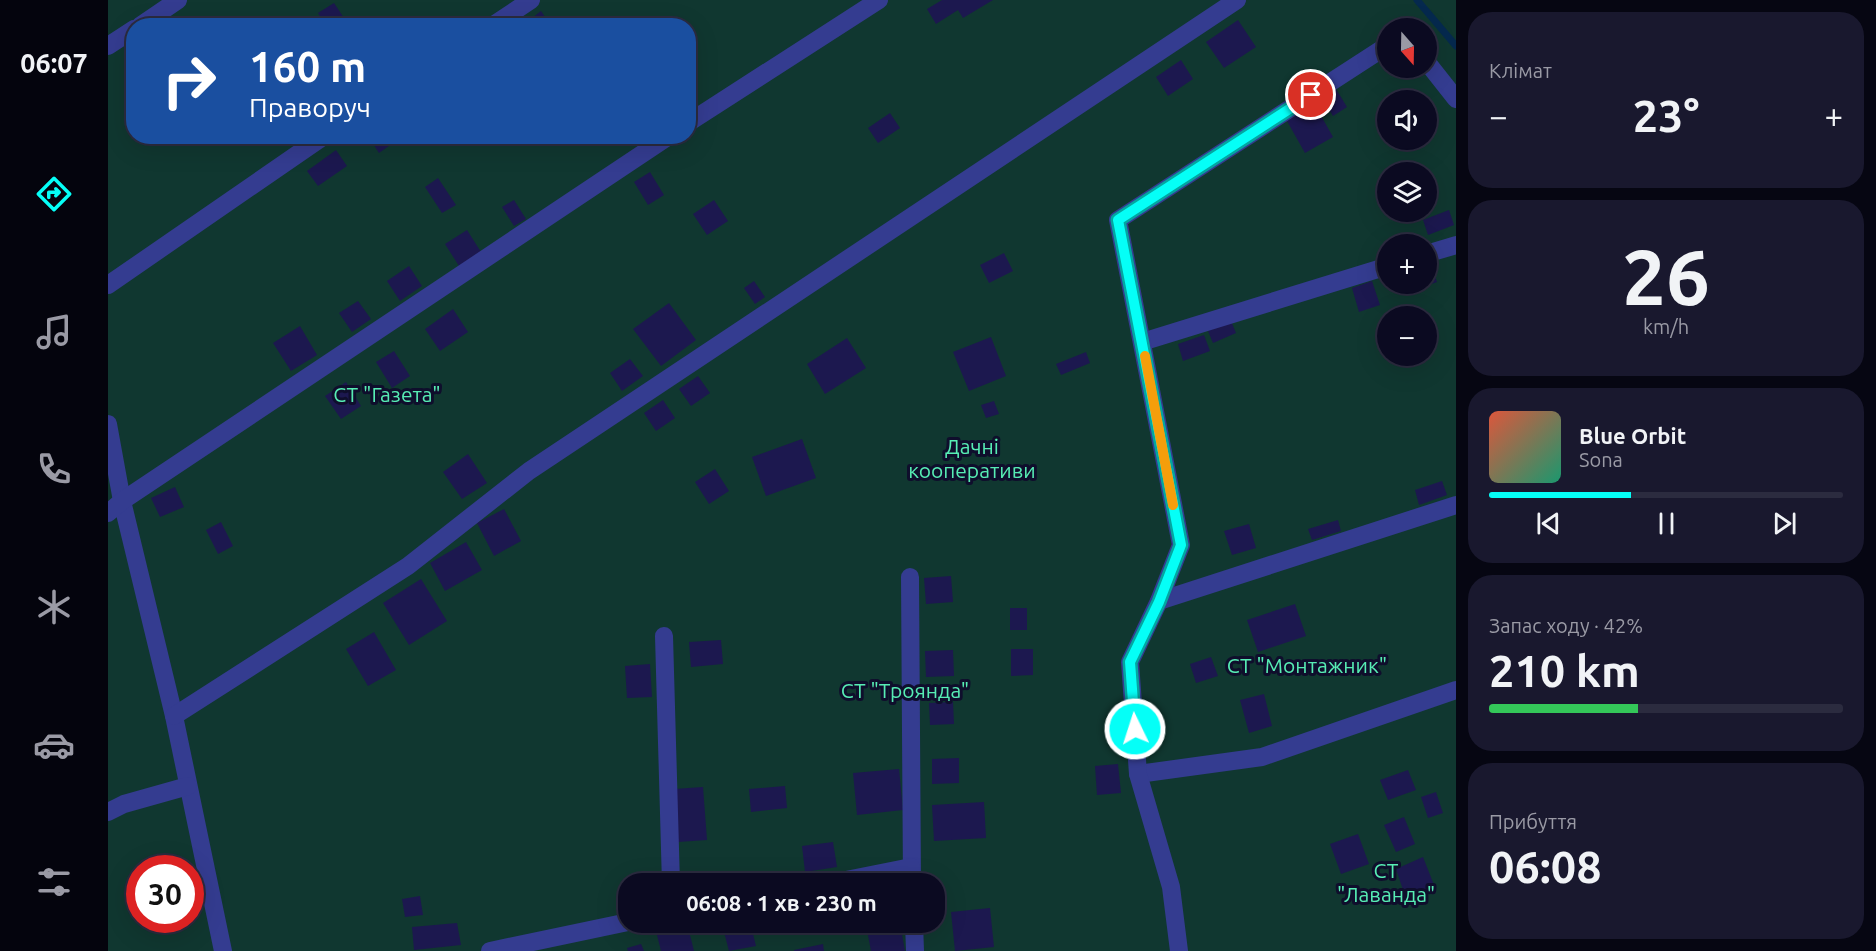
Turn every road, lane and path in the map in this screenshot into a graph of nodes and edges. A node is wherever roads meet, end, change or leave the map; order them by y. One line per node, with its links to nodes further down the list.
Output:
1 (178, 0): 5 (street)
2 (531, 0): 6 (street)
3 (879, 0): 12 (street)
4 (1237, 0): 28 (street)
5 (152, 18)
6 (504, 18)
7 (126, 35): 8 (street)
8 (108, 46)
9 (1377, 52): 19 (street)
10 (1437, 75): 11 (street)
11 (1456, 99)
12 (696, 118)
13 (312, 144): 18 (street)
14 (657, 144): 21 (street)
15 (1456, 245): 16 (street)
16 (1437, 251)
17 (1377, 269): 19 (street)
18 (108, 285)
19 (1142, 342): 25 (street)
20 (108, 424): 21 (street)
21 (122, 501): 23 (street); 28 (street)
22 (1456, 505): 25 (street)
23 (108, 513)
24 (910, 577): 33 (street)
25 (1159, 602): 29 (street)
26 (664, 636): 32 (street)
27 (1456, 690): 29 (street)
28 (174, 716): 30 (street)
29 (1138, 774): 39 (street)
30 (188, 786): 31 (street); 36 (street)
31 (108, 812)
32 (671, 873)
33 (911, 873)
34 (618, 924): 37 (street)
35 (914, 933): 38 (street)
36 (223, 951)
37 (490, 951)
38 (915, 951)
39 (1179, 951)

